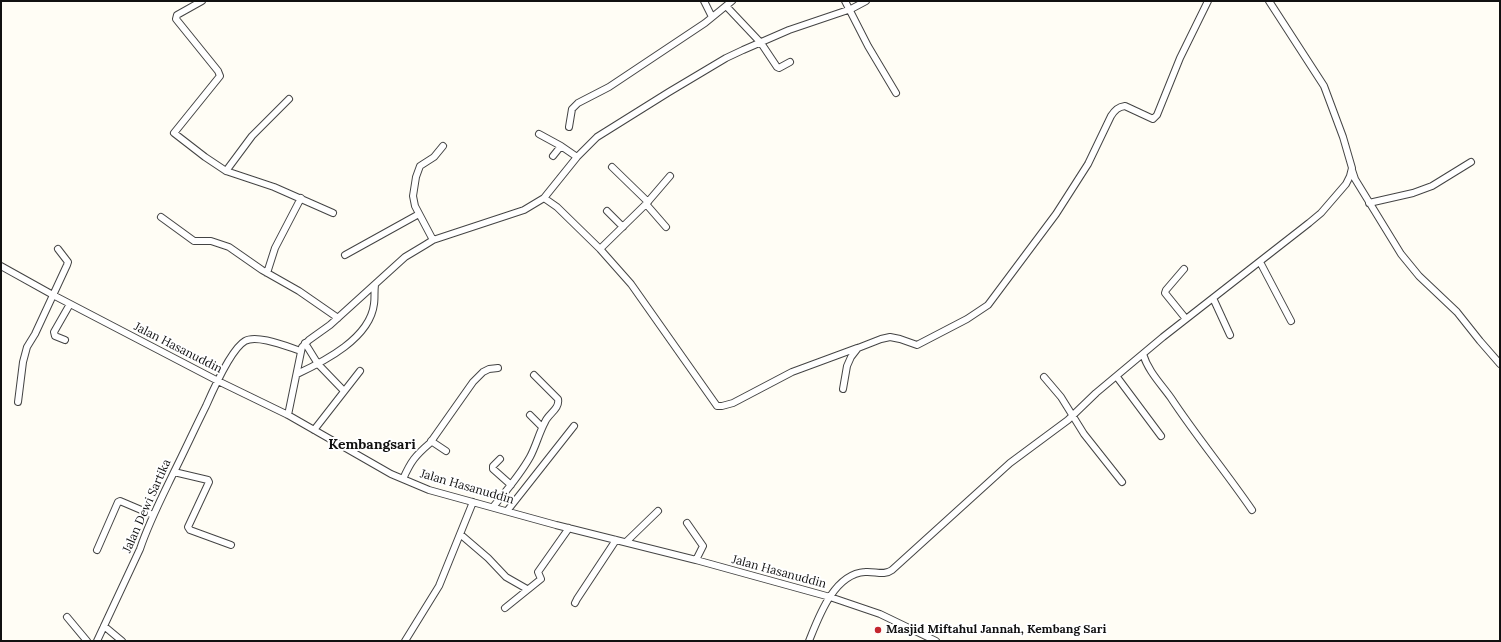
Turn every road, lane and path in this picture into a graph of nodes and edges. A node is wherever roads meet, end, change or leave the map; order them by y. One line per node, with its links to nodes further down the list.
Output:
1 (202, 1): 23 (street)
2 (704, 1): 10 (street)
3 (732, 1): 8 (street)
4 (846, 1): 9 (street)
5 (866, 1): 9 (street)
6 (1208, 1): 54 (street)
7 (1269, 1): 24 (street)
8 (727, 7): 10 (street); 11 (street)
9 (849, 9): 11 (street); 13 (street)
10 (712, 17): 15 (street)
11 (761, 43): 12 (street); 20 (street)
12 (790, 62)
13 (896, 93)
14 (289, 99): 23 (street)
15 (569, 127)
16 (539, 134): 18 (street)
17 (443, 146): 32 (street)
18 (561, 146): 19 (street); 20 (street)
19 (553, 156)
20 (577, 157): 27 (street)
21 (1471, 162): 29 (street)
22 (612, 167): 28 (street)
23 (226, 170): 26 (street)
24 (1352, 170): 29 (street); 40 (street)
25 (670, 176): 28 (street)
26 (301, 198): 31 (street); 43 (street)
27 (544, 198): 36 (street); 38 (street)
28 (647, 203): 34 (street); 35 (street)
29 (1370, 203): 57 (street)
30 (606, 211): 34 (street)
31 (333, 213)
32 (419, 214): 36 (street); 39 (street)
33 (161, 217): 43 (street)
34 (623, 226): 38 (street)
35 (666, 227)
36 (433, 240): 44 (street)
37 (58, 249): 45 (street)
38 (600, 249): 54 (street)
39 (344, 255)
40 (1260, 262): 46 (street); 50 (street)
41 (1, 266): 45 (street, Jalan Hasanuddin)
42 (1184, 269): 49 (street)
43 (267, 273): 48 (street)
44 (375, 285): 48 (street); 58 (street)
45 (53, 295): 47 (street, Jalan Hasanuddin); 68 (street)
46 (1213, 298): 49 (street); 51 (street)
47 (70, 304): 52 (street); 65 (street, Jalan Hasanuddin)
48 (338, 318): 53 (street)
49 (1186, 319): 56 (street)
50 (1291, 321)
51 (1230, 335)
52 (65, 340)
53 (306, 343): 55 (street); 58 (street)
54 (858, 348): 66 (street)
55 (301, 350): 61 (street); 65 (street, Jalan Dewi Sartika)
56 (1143, 354): 64 (street); 85 (street)
57 (1499, 362)
58 (318, 364): 61 (street); 67 (street)
59 (498, 368): 76 (street)
60 (360, 371): 67 (street)
61 (297, 374): 69 (street)
62 (534, 375): 73 (street)
63 (1044, 377): 71 (street)
64 (1117, 377): 71 (street); 75 (street)
65 (218, 381): 69 (street, Jalan Hasanuddin); 79 (street, Jalan Dewi Sartika)
66 (843, 389)
67 (344, 391): 74 (street)
68 (18, 402)
69 (288, 415): 74 (street, Jalan Hasanuddin)
70 (530, 415): 73 (street)
71 (1073, 415): 81 (street); 98 (street)
72 (574, 426): 86 (street)
73 (542, 427): 82 (street)
74 (314, 430): 80 (street, Jalan Hasanuddin)
75 (1161, 436)
76 (431, 441): 77 (street); 80 (street)
77 (446, 451)
78 (500, 459): 82 (street)
79 (174, 472): 88 (street, Jalan Dewi Sartika); 94 (street)
80 (403, 479): 83 (street, Jalan Hasanuddin)
81 (1122, 482)
82 (511, 484): 84 (street)
83 (473, 502): 84 (street, Jalan Hasanuddin); 91 (street)
84 (493, 507): 86 (street, Jalan Hasanuddin)
85 (1252, 510)
86 (507, 511): 90 (street, Jalan Hasanuddin)
87 (658, 511): 93 (street)
88 (153, 515): 95 (street); 102 (street, Jalan Dewi Sartika)
89 (687, 523): 96 (street)
90 (569, 528): 92 (street, Jalan Hasanuddin); 97 (street)
91 (460, 534): 97 (street); 106 (street)
92 (616, 540): 93 (street, Jalan Hasanuddin); 99 (street)
93 (626, 542): 96 (street, Jalan Hasanuddin)
94 (231, 545)
95 (97, 550)
96 (698, 561): 98 (street, Jalan Hasanuddin)
97 (527, 589): 100 (street)
98 (830, 596): 107 (street); 108 (street, Jalan Hasanuddin)
99 (575, 604)
100 (505, 608)
101 (67, 617): 103 (street)
102 (104, 626): 104 (street, Jalan Dewi Sartika); 105 (street)
103 (87, 641)
104 (97, 641)
105 (122, 641)
106 (404, 641)
107 (808, 641)
108 (936, 641)

